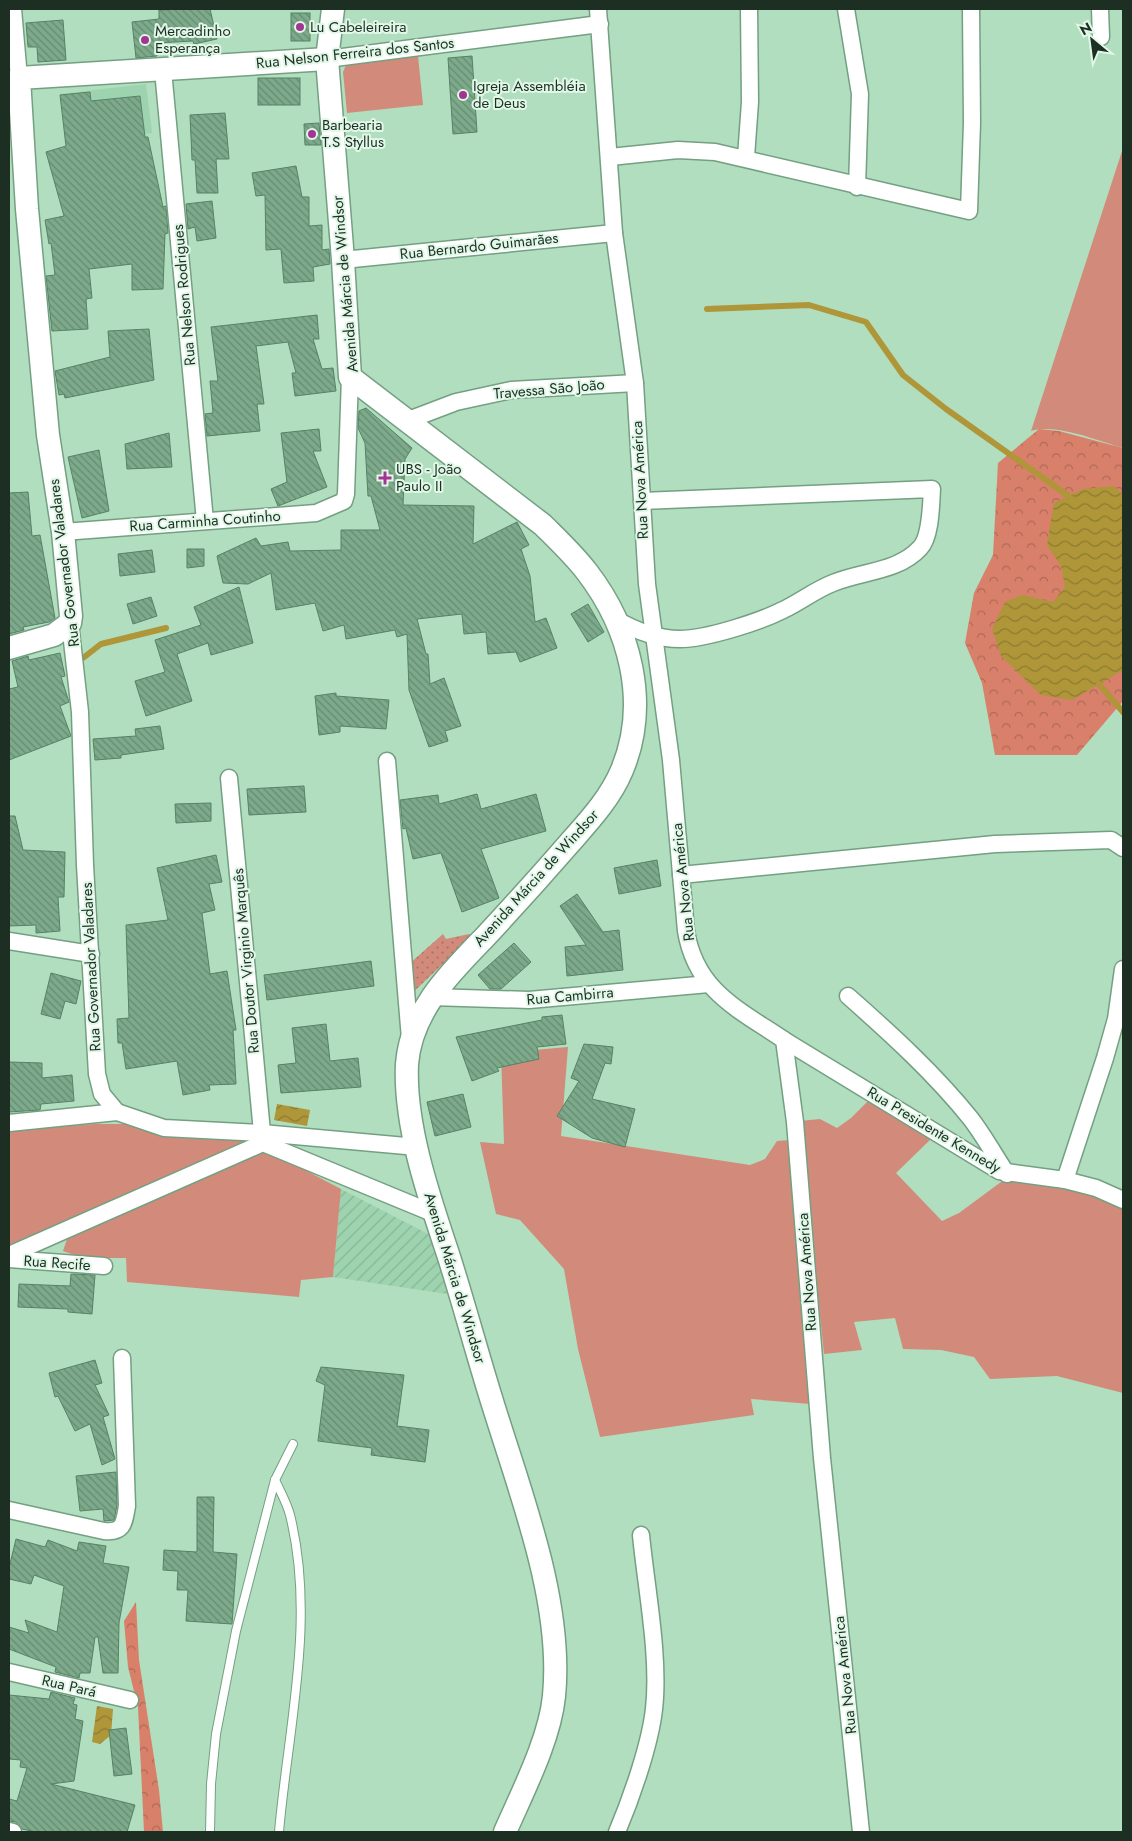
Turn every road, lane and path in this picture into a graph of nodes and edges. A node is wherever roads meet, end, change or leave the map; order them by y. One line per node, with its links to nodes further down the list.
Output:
1 (13, 9): 11 (street, Rua Governador Valadares)
2 (333, 9): 9 (street, Avenida Márcia de Windsor)
3 (749, 9): 12 (street)
4 (846, 9): 14 (street)
5 (971, 9): 14 (street)
6 (1100, 9): 8 (street)
7 (599, 16): 9 (street, Rua Nelson Ferreira dos Santos); 13 (street, Rua Nova América)
8 (1101, 37)
9 (327, 59): 10 (street, Rua Nelson Ferreira dos Santos); 16 (street, Avenida Márcia de Windsor)
10 (163, 70): 11 (street, Rua Nelson Ferreira dos Santos); 21 (street, Rua Nelson Rodrigues)
11 (14, 78): 22 (street, Rua Governador Valadares)
12 (746, 157): 13 (street); 14 (street)
13 (610, 158): 15 (street, Rua Nova América)
14 (857, 187)
15 (614, 233): 16 (street, Rua Bernardo Guimarães); 18 (street, Rua Nova América)
16 (343, 260): 17 (street, Avenida Márcia de Windsor)
17 (350, 377): 19 (street, Avenida Márcia de Windsor); 21 (street, Rua Carminha Coutinho)
18 (635, 383): 19 (street, Travessa São João); 20 (street, Rua Nova América)
19 (406, 421): 23 (street, Avenida Márcia de Windsor)
20 (642, 501): 25 (street, Rua Nova América); 25 (street)
21 (205, 521): 22 (street, Rua Carminha Coutinho)
22 (63, 532): 24 (street, Rua Governador Valadares)
23 (615, 619): 25 (street); 36 (street, Avenida Márcia de Windsor)
24 (70, 623): 26 (street); 32 (street, Rua Governador Valadares)
25 (654, 635): 30 (street, Rua Nova América)
26 (9, 648)
27 (387, 761): 38 (street)
28 (229, 778): 41 (street, Rua Doutor Virginio Marquês)
29 (1123, 848): 30 (street)
30 (681, 875): 34 (street, Rua Nova América)
31 (9, 941): 32 (street)
32 (91, 954): 39 (street, Rua Governador Valadares)
33 (1123, 969): 44 (street)
34 (709, 984): 36 (street, Rua Cambirra); 37 (street, Rua Nova América)
35 (848, 996): 43 (street)
36 (431, 997): 38 (street, Avenida Márcia de Windsor)
37 (784, 1040): 43 (street, Rua Presidente Kennedy); 63 (street, Rua Nova América)
38 (410, 1044): 42 (street, Avenida Márcia de Windsor)
39 (117, 1112): 40 (street); 41 (street)
40 (9, 1123)
41 (263, 1138): 42 (street); 46 (street); 47 (street)
42 (417, 1147): 46 (street, Avenida Márcia de Windsor)
43 (1007, 1174): 44 (street, Rua Presidente Kennedy)
44 (1065, 1180): 45 (street, Rua Presidente Kennedy)
45 (1123, 1200)
46 (435, 1214): 61 (street, Avenida Márcia de Windsor)
47 (9, 1255)
48 (9, 1259): 49 (street, Rua Recife)
49 (104, 1266)
50 (122, 1358): 53 (street)
51 (293, 1444): 52 (lane)
52 (275, 1480): 59 (lane); 60 (lane)
53 (9, 1510)
54 (641, 1535): 62 (street)
55 (9, 1672): 56 (street, Rua Pará)
56 (130, 1700)
57 (9, 1831): 58 (street)
58 (13, 1832)
59 (210, 1832)
60 (279, 1832)
61 (505, 1832)
62 (617, 1832)
63 (861, 1832)

